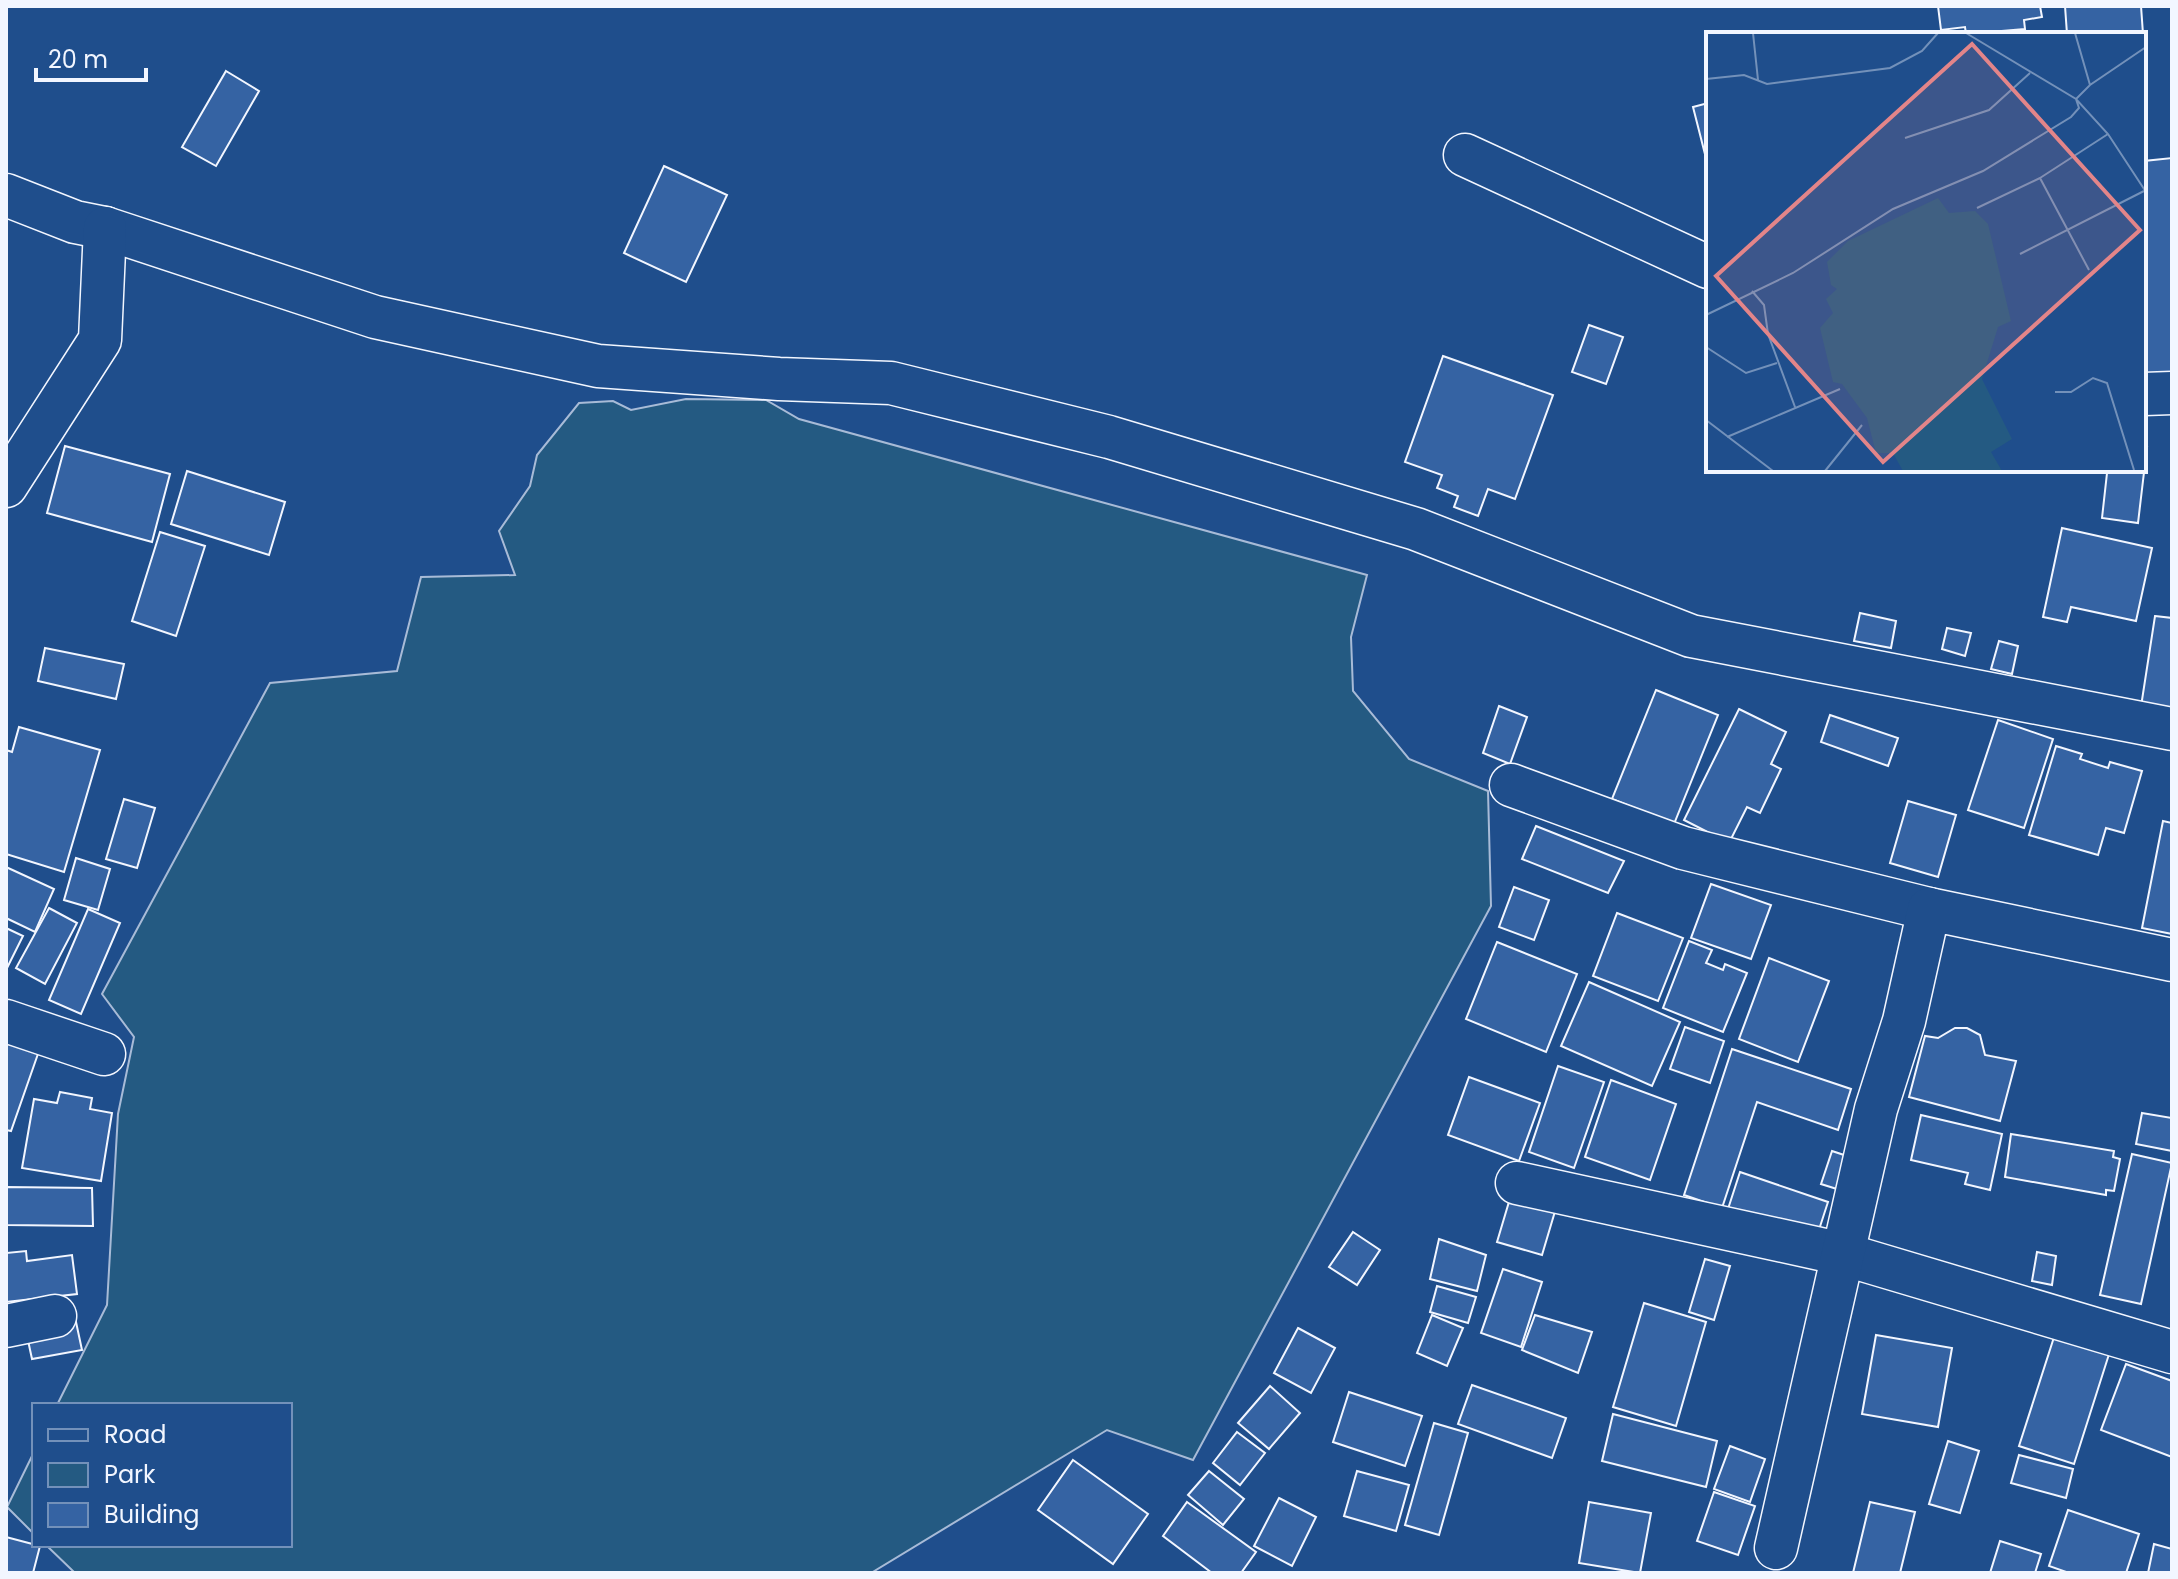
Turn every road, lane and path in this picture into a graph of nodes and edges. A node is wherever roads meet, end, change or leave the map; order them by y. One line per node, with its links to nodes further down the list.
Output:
1 (1465, 155): 4 (street)
2 (6, 195): 3 (street)
3 (105, 228): 7 (street); 8 (street)
4 (1706, 266)
5 (2172, 393): 6 (street)
6 (2146, 394)
7 (6, 486)
8 (2172, 729)
9 (1511, 785): 10 (street)
10 (1929, 909): 11 (street); 15 (street)
11 (2172, 960)
12 (6, 1021): 13 (street)
13 (104, 1054)
14 (1517, 1183): 15 (street)
15 (1843, 1254): 18 (street); 19 (street)
16 (55, 1316): 17 (street)
17 (6, 1326)
18 (2172, 1352)
19 (1776, 1548)

